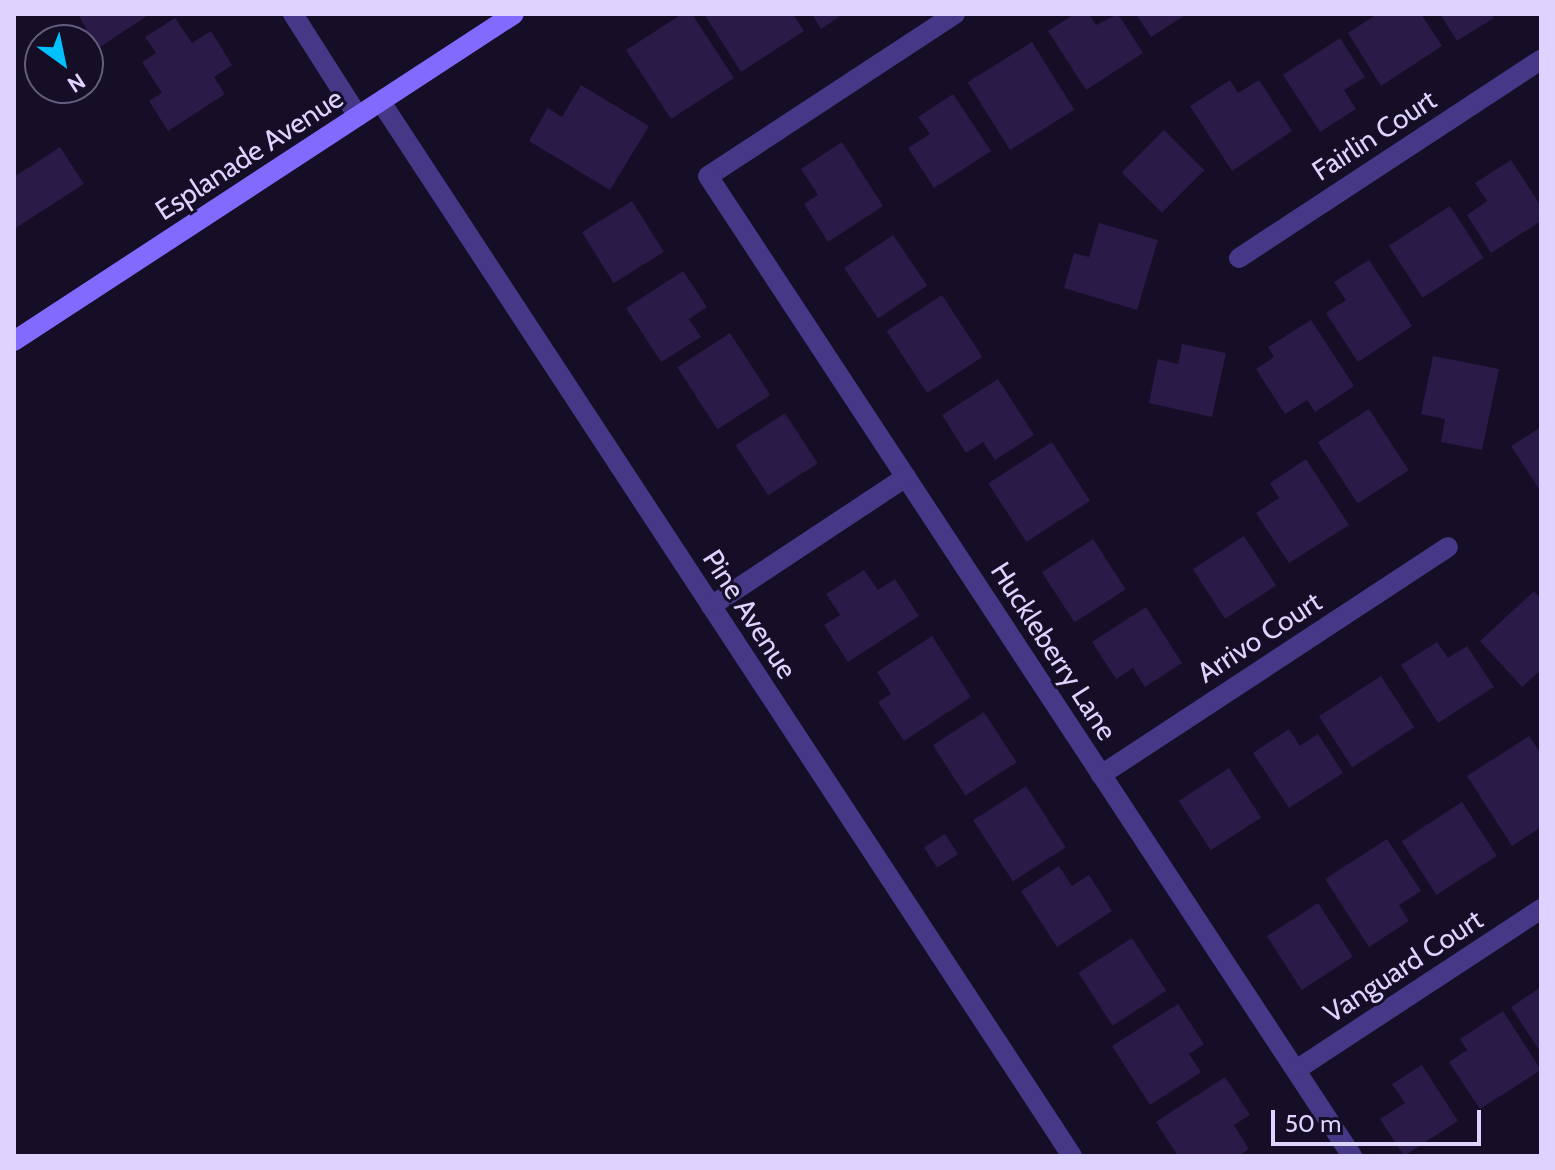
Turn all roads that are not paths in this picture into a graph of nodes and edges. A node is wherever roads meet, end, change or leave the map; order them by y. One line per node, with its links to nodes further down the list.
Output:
1 (293, 14): 6 (street)
2 (514, 14): 5 (main road, Esplanade Avenue)
3 (955, 14): 9 (street, Huckleberry Lane)
4 (1541, 60): 7 (street, Fairlin Court)
5 (381, 102): 6 (main road, Esplanade Avenue); 11 (street, Pine Avenue)
6 (358, 116): 8 (main road, Esplanade Avenue)
7 (1239, 258)
8 (14, 341)
9 (906, 477): 11 (street); 12 (street, Huckleberry Lane)
10 (1448, 547): 12 (street, Arrivo Court)
11 (711, 606): 15 (street, Pine Avenue)
12 (1101, 775): 14 (street, Huckleberry Lane)
13 (1541, 909): 14 (street, Vanguard Court)
14 (1296, 1070): 16 (street, Huckleberry Lane)
15 (1072, 1156)
16 (1352, 1156)

